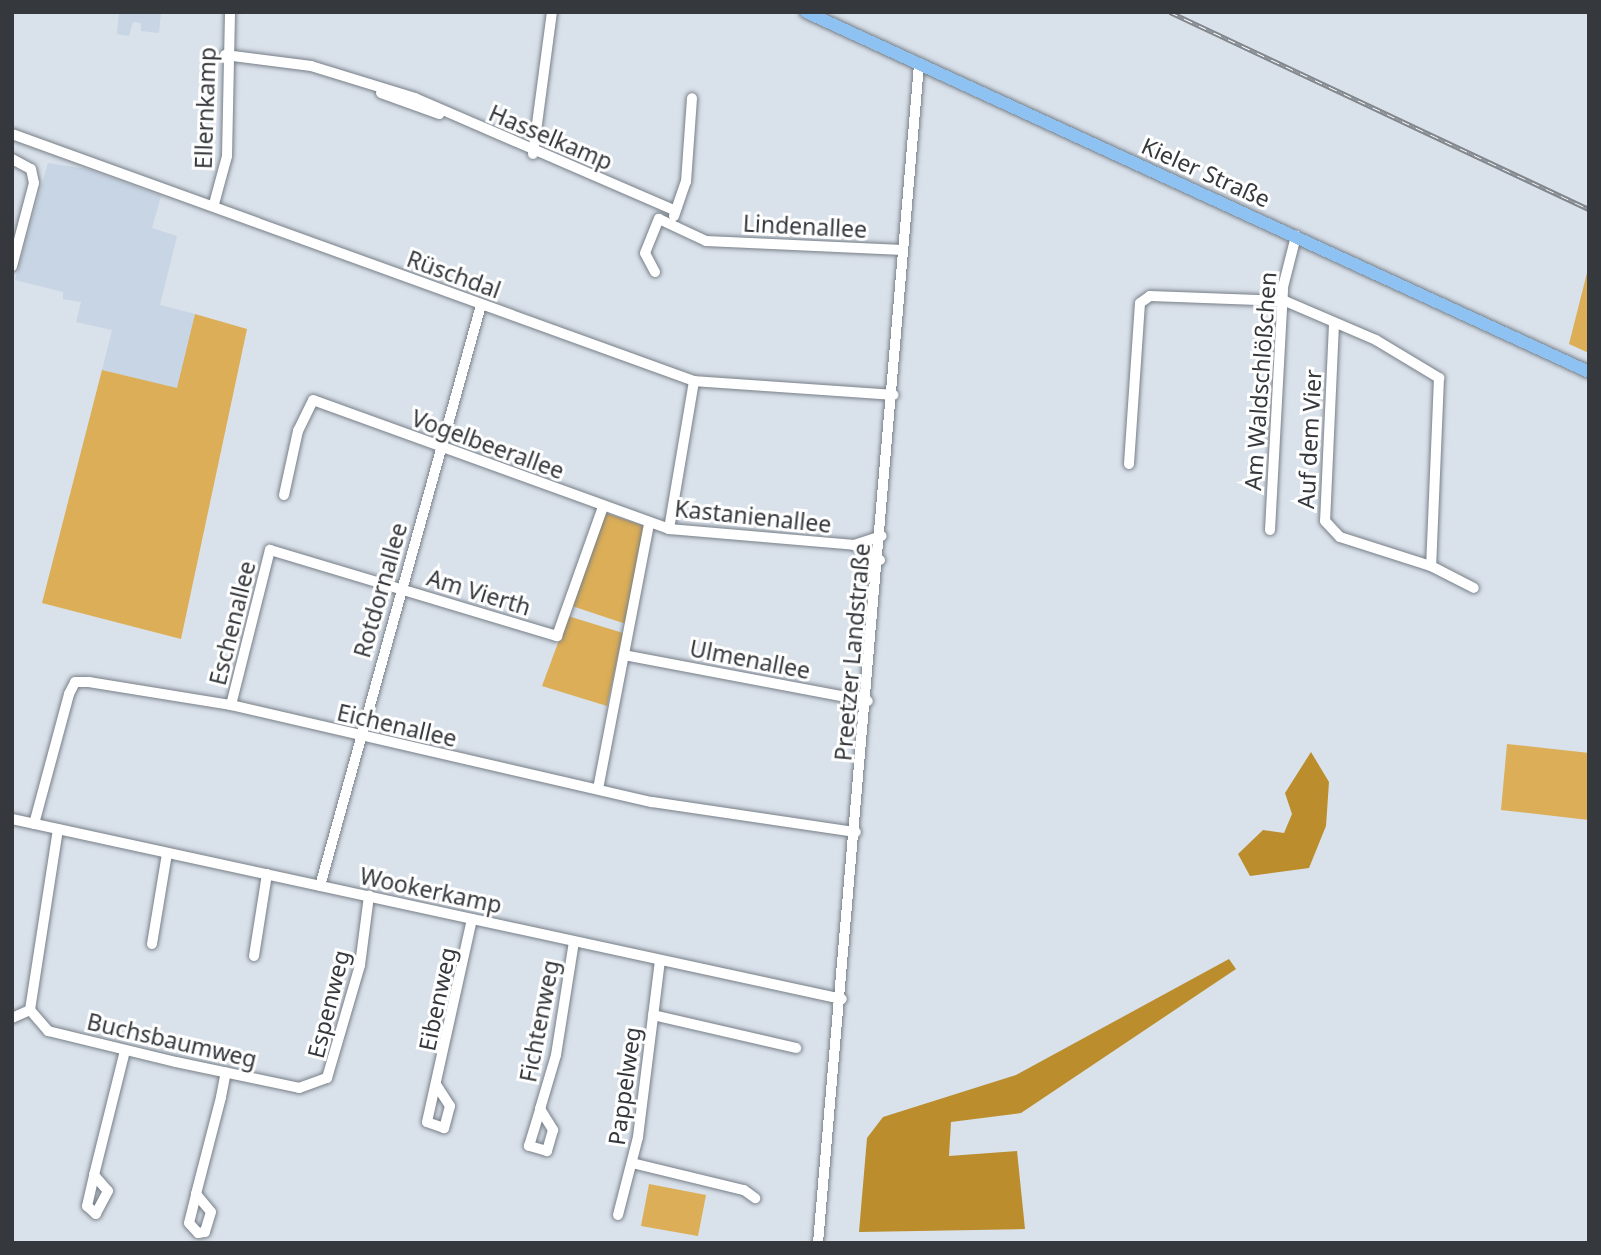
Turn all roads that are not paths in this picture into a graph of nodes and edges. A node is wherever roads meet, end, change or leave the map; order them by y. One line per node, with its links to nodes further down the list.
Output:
1 (230, 12): 4 (street, Ellernkamp)
2 (552, 12): 8 (street)
3 (806, 12): 5 (main road, Kieler Straße)
4 (225, 55): 8 (street, Hasselkamp); 10 (street, Ellernkamp)
5 (919, 65): 14 (main road, Kieler Straße); 15 (street, Preetzer Landstraße)
6 (692, 98): 12 (street)
7 (12, 134): 10 (street, Rüschdal)
8 (533, 154): 11 (street, Hasselkamp)
9 (12, 159): 16 (street)
10 (214, 204): 19 (street, Rüschdal)
11 (663, 206): 12 (street, Hasselkamp); 13 (street)
12 (674, 210): 13 (street)
13 (665, 220): 15 (street, Lindenallee); 17 (street)
14 (1296, 236): 18 (street, Am Waldschlößchen); 21 (main road, Kieler Straße)
15 (903, 250): 23 (street, Preetzer Landstraße)
16 (12, 266)
17 (654, 272)
18 (1285, 301): 20 (street); 25 (street); 30 (street, Am Waldschlößchen)
19 (481, 305): 22 (street, Rüschdal); 24 (street, Rotdornallee)
20 (1334, 324): 35 (street); 35 (street, Auf dem Vier)
21 (1589, 372)
22 (694, 381): 23 (street, Rüschdal); 29 (street)
23 (894, 395): 31 (street, Preetzer Landstraße)
24 (442, 447): 26 (street, Vogelbeerallee); 27 (street, Vogelbeerallee); 37 (street, Rotdornallee)
25 (1129, 464)
26 (284, 495)
27 (603, 507): 28 (street, Vogelbeerallee); 37 (street, Am Vierth)
28 (649, 523): 29 (street, Kastanienallee); 38 (street)
29 (669, 529): 32 (street, Kastanienallee)
30 (1270, 530)
31 (882, 536): 32 (street, Kastanienallee); 34 (street, Preetzer Landstraße)
32 (853, 545): 34 (street, Kastanienallee)
33 (270, 550): 37 (street, Am Vierth); 40 (street, Eschenallee)
34 (880, 560): 39 (street, Preetzer Landstraße)
35 (1431, 566): 36 (street, Auf dem Vier)
36 (1474, 588)
37 (400, 589): 41 (street, Rotdornallee)
38 (624, 655): 39 (street, Ulmenallee); 42 (street)
39 (868, 701): 46 (street, Preetzer Landstraße)
40 (231, 705): 41 (street, Eichenallee); 44 (street, Eichenallee)
41 (358, 736): 42 (street, Eichenallee); 49 (street, Rotdornallee)
42 (598, 789): 46 (street, Eichenallee)
43 (12, 819): 44 (street, Wookerkamp)
44 (34, 824): 45 (street, Wookerkamp)
45 (58, 829): 47 (street, Wookerkamp); 57 (street)
46 (856, 832): 56 (street, Preetzer Landstraße)
47 (167, 853): 48 (street, Wookerkamp); 53 (street)
48 (267, 874): 49 (street, Wookerkamp); 54 (street)
49 (320, 886): 50 (street, Wookerkamp)
50 (369, 896): 51 (street, Wookerkamp); 63 (street, Espenweg)
51 (472, 919): 52 (street, Wookerkamp); 64 (street, Eibenweg)
52 (574, 941): 55 (street, Wookerkamp); 65 (street, Fichtenweg)
53 (152, 944)
54 (254, 956)
55 (660, 960): 56 (street, Wookerkamp); 58 (street, Pappelweg)
56 (842, 999): 71 (street, Preetzer Landstraße)
57 (30, 1010): 59 (street); 61 (street, Buchsbaumweg)
58 (653, 1015): 60 (street, Pappelweg); 66 (street, Pappelweg)
59 (12, 1018)
60 (796, 1048)
61 (125, 1051): 62 (street, Buchsbaumweg); 67 (street)
62 (226, 1072): 63 (street, Buchsbaumweg); 68 (street)
63 (288, 1086)
64 (437, 1086)
65 (540, 1109)
66 (632, 1163): 69 (street, Pappelweg); 70 (street, Pappelweg)
67 (94, 1175)
68 (196, 1194)
69 (755, 1198)
70 (618, 1215)
71 (817, 1243)

